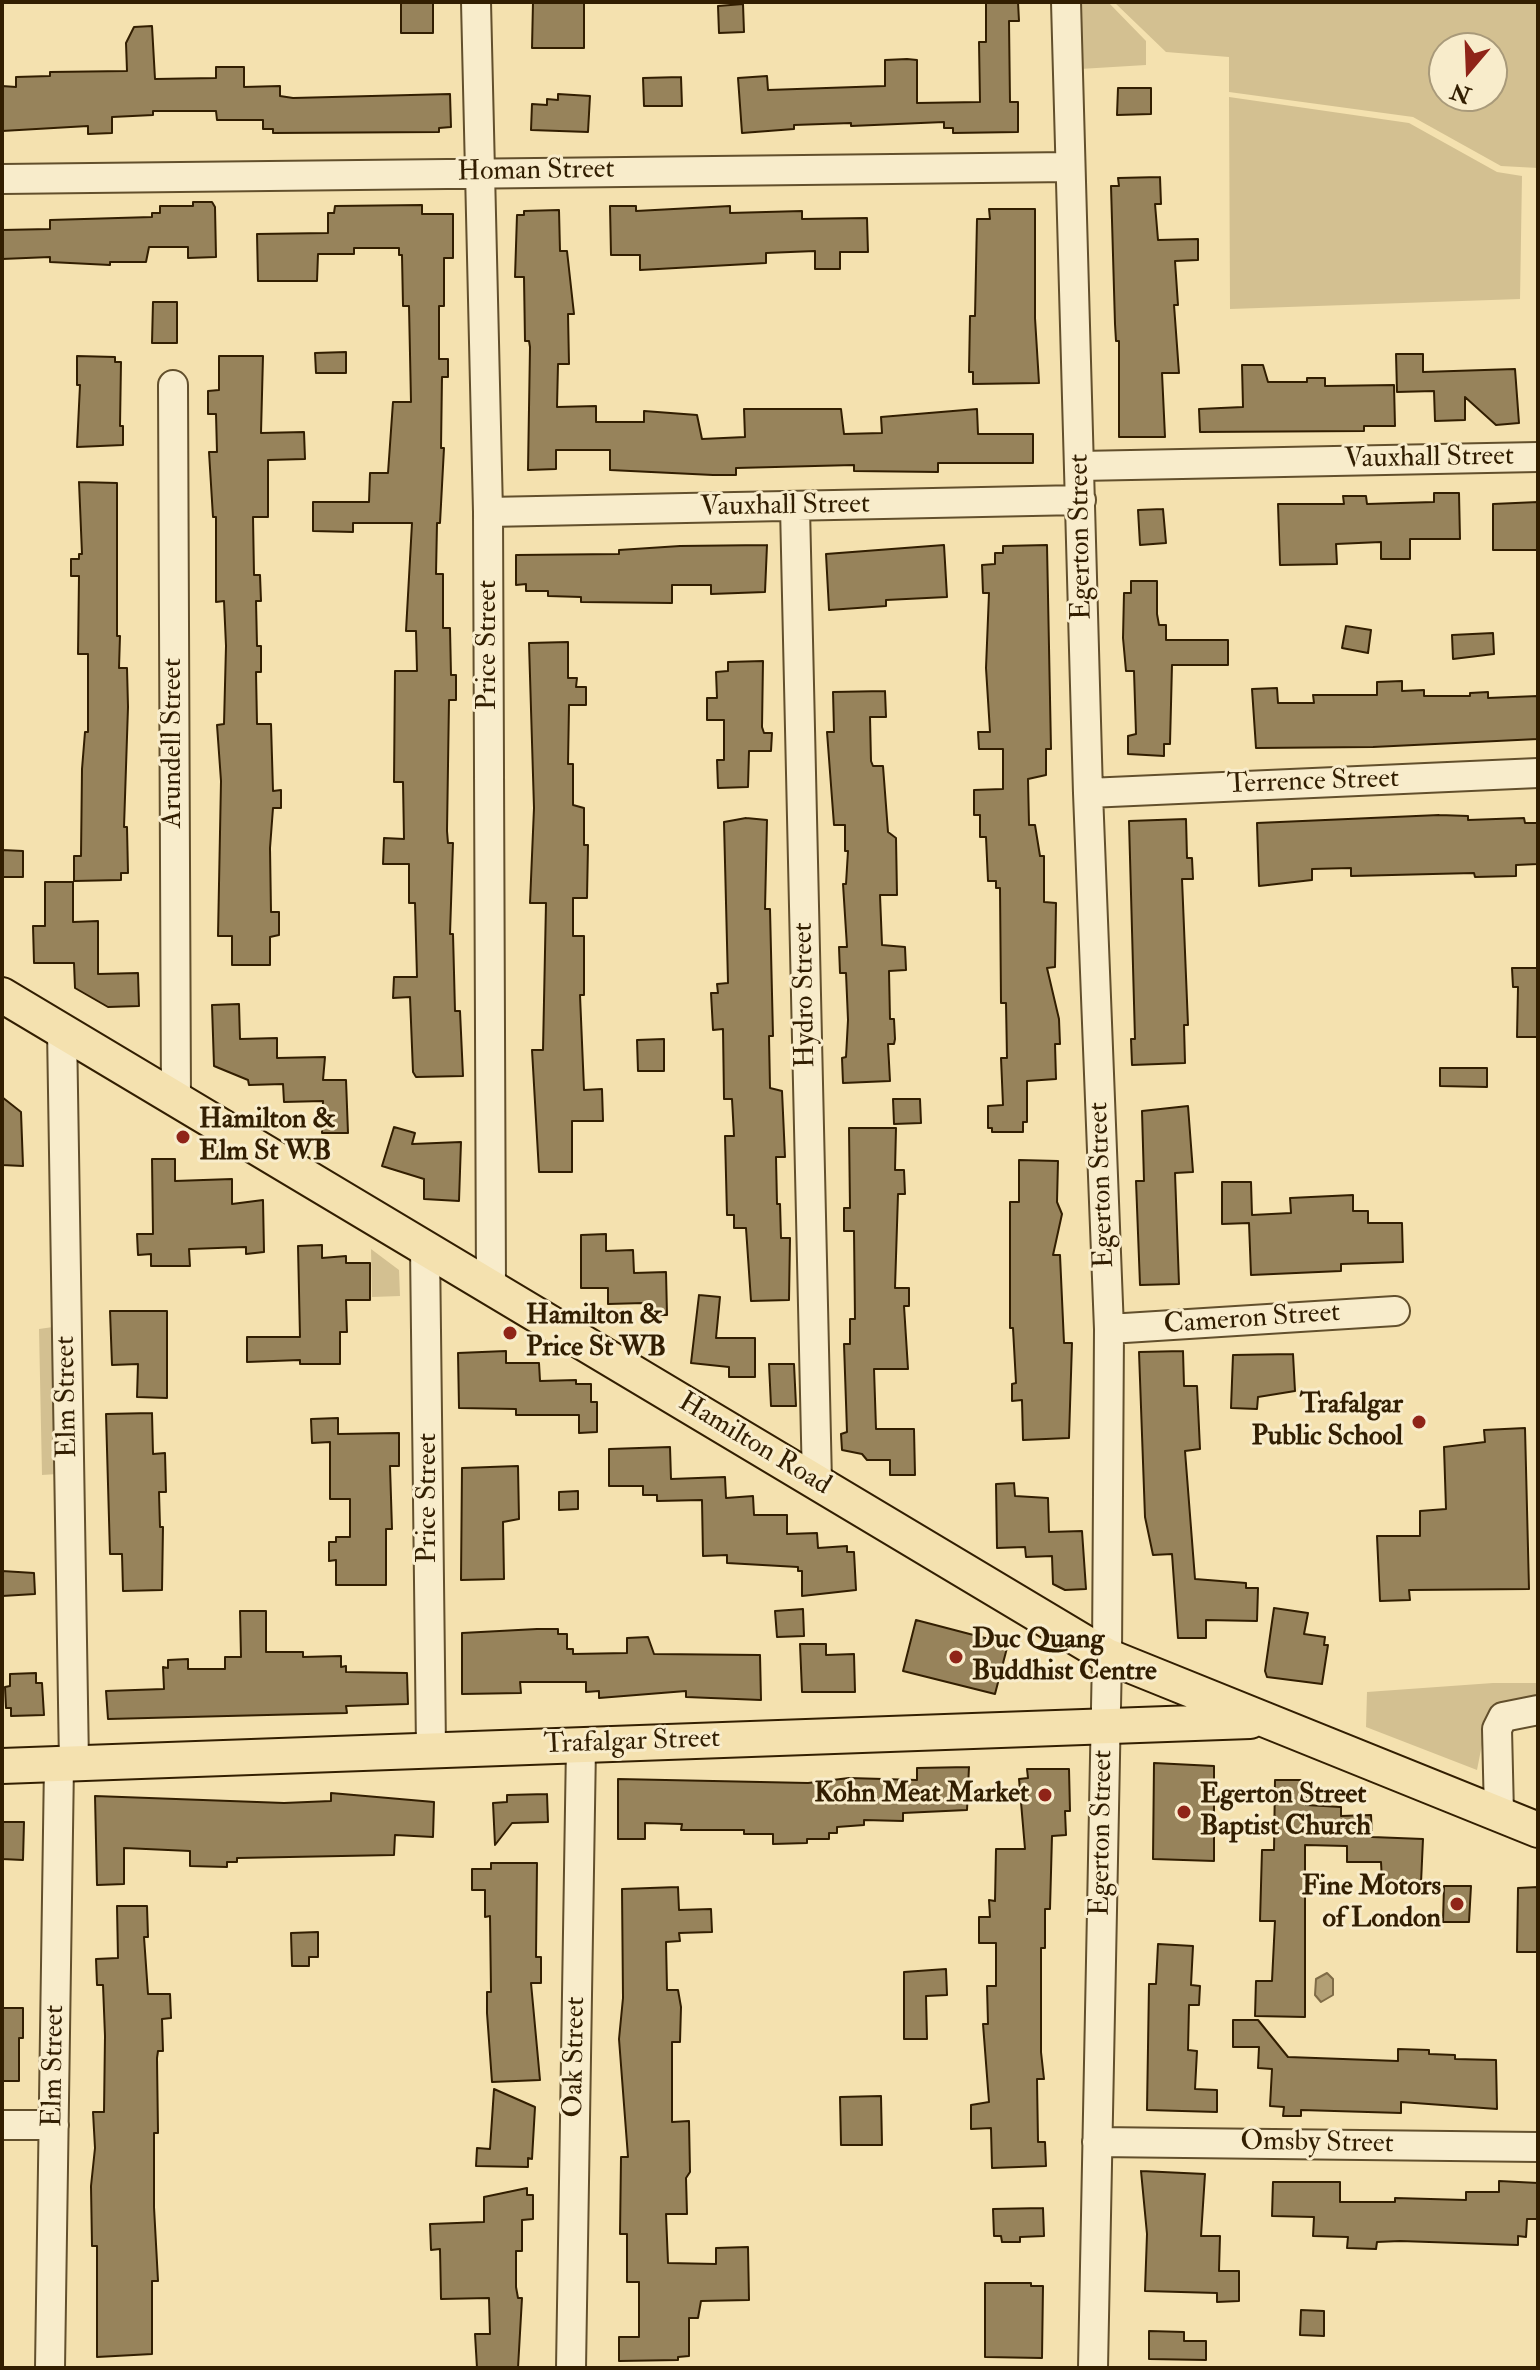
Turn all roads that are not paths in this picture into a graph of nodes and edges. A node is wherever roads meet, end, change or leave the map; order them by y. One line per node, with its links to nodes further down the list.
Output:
1 (476, 2): 4 (street, Price Street)
2 (1066, 2): 3 (street, Egerton Street)
3 (1070, 167): 4 (street, Homan Street); 8 (street, Egerton Street)
4 (477, 172): 5 (street, Homan Street); 11 (street, Price Street)
5 (2, 179)
6 (173, 385): 16 (street, Arundell Street)
7 (1538, 457): 8 (street, Vauxhall Street)
8 (1080, 466): 9 (street, Egerton Street)
9 (1081, 500): 10 (street, Vauxhall Street); 13 (street, Egerton Street)
10 (795, 507): 11 (street, Vauxhall Street); 21 (street, Hydro Street)
11 (488, 512): 18 (street, Price Street)
12 (1538, 773): 13 (street, Terrence Street)
13 (1088, 793): 20 (street, Egerton Street)
14 (2, 995): 15 (main road, Hamilton Road)
15 (62, 1030): 16 (main road, Hamilton Road); 28 (street, Elm Street)
16 (176, 1100): 17 (main road, Hamilton Road)
17 (425, 1248): 18 (main road, Hamilton Road); 27 (street, Price Street)
18 (491, 1288): 21 (main road, Hamilton Road)
19 (1395, 1311): 20 (street, Cameron Street)
20 (1109, 1329): 22 (street, Egerton Street)
21 (817, 1482): 22 (main road, Hamilton Road)
22 (1107, 1656): 24 (main road, Hamilton Road); 25 (street, Egerton Street)
23 (1538, 1710): 30 (street)
24 (1263, 1721): 25 (main road, Trafalgar Street); 30 (main road, Hamilton Road)
25 (1105, 1724): 26 (main road, Trafalgar Street); 34 (street, Egerton Street)
26 (581, 1746): 27 (main road, Trafalgar Street); 37 (street, Oak Street)
27 (431, 1748): 28 (main road, Trafalgar Street)
28 (66, 1764): 29 (main road, Trafalgar Street); 33 (street, Elm Street)
29 (2, 1766)
30 (1499, 1814): 31 (main road, Hamilton Road)
31 (1538, 1830)
32 (2, 2125): 33 (street)
33 (54, 2125): 36 (street, Elm Street)
34 (1097, 2142): 35 (street, Omsby Street); 38 (street, Egerton Street)
35 (1538, 2147)
36 (50, 2368)
37 (571, 2368)
38 (1093, 2368)

